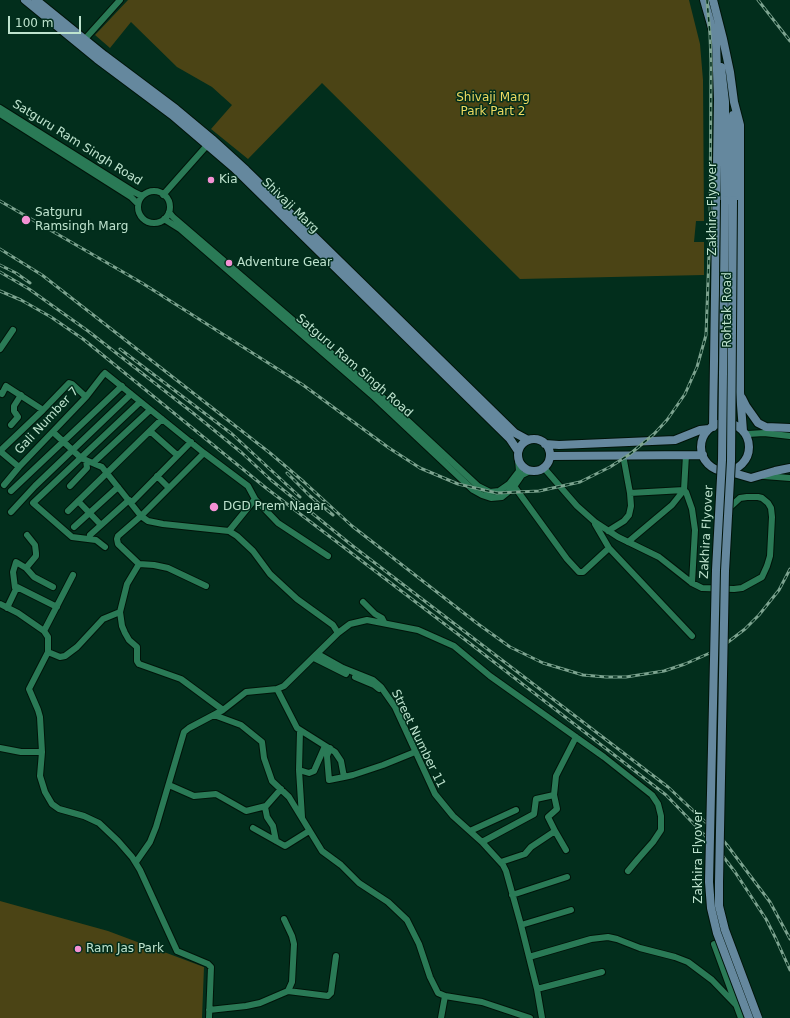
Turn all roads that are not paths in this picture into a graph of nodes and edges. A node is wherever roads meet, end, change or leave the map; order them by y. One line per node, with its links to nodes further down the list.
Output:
1 (25, 0): 11 (main road, Shivaji Marg)
2 (36, 0): 6 (main road, Shivaji Marg)
3 (120, 0): 6 (street)
4 (704, 0): 7 (main road, Rohtak Road)
5 (713, 0): 8 (main road, Rohtak Road)
6 (85, 39): 11 (main road, Shivaji Marg)
7 (716, 42): 14 (main road, Zakhira Flyover); 31 (main road, Rohtak Road)
8 (734, 102): 14 (main road, Zakhira Flyover); 21 (main road, Rohtak Road)
9 (0, 108): 13 (street, Satguru Ram Singh Road)
10 (0, 114): 15 (street, Satguru Ram Singh Road)
11 (209, 142): 12 (street); 38 (main road, Shivaji Marg); 48 (main road, Shivaji Marg)
12 (163, 195): 13 (street); 16 (street)
13 (142, 196): 15 (street)
14 (729, 200): 72 (main road, Zakhira Flyover, bridge); 151 (main road, Zakhira Flyover, bridge)
15 (138, 204): 17 (street)
16 (169, 212): 17 (street); 48 (street, Satguru Ram Singh Road)
17 (164, 219): 63 (street, Satguru Ram Singh Road)
18 (13, 330): 19 (street)
19 (0, 349)
20 (122, 386): 23 (street); 25 (street, Gali Number 7); 39 (street)
21 (740, 392): 34 (main road); 36 (main road, Rohtak Road)
22 (0, 393): 24 (street)
23 (131, 394): 26 (street); 42 (street)
24 (21, 395): 27 (street); 30 (street)
25 (86, 397): 27 (street); 35 (street, Gali Number 7)
26 (140, 402): 28 (street); 50 (street)
27 (43, 410): 52 (street)
28 (150, 410): 29 (street); 51 (street)
29 (162, 419): 33 (street); 40 (street)
30 (11, 425)
31 (711, 428): 36 (main road); 41 (main road); 44 (main road)
32 (790, 428): 34 (main road)
33 (150, 430): 45 (street); 57 (street)
34 (767, 430): 36 (street); 37 (street)
35 (53, 432): 39 (street); 52 (street, Gali Number 7)
36 (744, 433): 56 (main road)
37 (790, 436)
38 (528, 440): 41 (main road); 48 (main road)
39 (64, 442): 42 (street); 67 (street)
40 (191, 442): 43 (street); 45 (street)
41 (545, 444): 49 (main road)
42 (73, 450): 50 (street); 74 (street)
43 (204, 453): 65 (street); 69 (street)
44 (702, 454): 47 (main road); 56 (main road)
45 (177, 455): 58 (street)
46 (623, 455): 47 (main road); 49 (main road); 68 (street)
47 (686, 455): 66 (street)
48 (518, 456): 55 (main road)
49 (550, 456): 53 (main road)
50 (83, 459): 51 (street); 62 (street); 85 (street)
51 (93, 463): 57 (street)
52 (19, 467): 61 (street, Gali Number 7)
53 (544, 468): 55 (main road); 77 (street)
54 (790, 468): 59 (main road)
55 (530, 471): 63 (street, Satguru Ram Singh Road)
56 (727, 471): 59 (main road)
57 (106, 473): 64 (street); 70 (street)
58 (157, 476): 65 (street); 71 (street)
59 (761, 476): 60 (street)
60 (790, 478)
61 (4, 485)
62 (70, 486)
63 (514, 486): 86 (street)
64 (118, 487): 71 (street); 75 (street)
65 (169, 488): 76 (street)
66 (684, 490): 68 (street); 84 (street); 91 (street)
67 (11, 491)
68 (630, 493): 81 (street)
69 (255, 499): 80 (street); 87 (street)
70 (78, 501): 73 (street); 75 (street)
71 (130, 501): 76 (street); 78 (street)
72 (728, 510): 91 (street); 152 (main road, Zakhira Flyover, bridge)
73 (68, 511)
74 (12, 512)
75 (90, 513): 78 (street); 79 (street)
76 (141, 516): 80 (street); 88 (street)
77 (595, 522): 81 (street); 86 (street)
78 (101, 525): 83 (street)
79 (74, 527)
80 (228, 531): 101 (street)
81 (608, 531): 84 (street)
82 (27, 534): 89 (street)
83 (90, 535)
84 (628, 542): 91 (street)
85 (104, 547)
86 (608, 548): 102 (street)
87 (328, 556)
88 (139, 564): 92 (street); 98 (street)
89 (26, 568): 93 (street); 94 (street)
90 (74, 575): 97 (street)
91 (692, 583)
92 (206, 586)
93 (53, 587)
94 (16, 588): 96 (street); 97 (street)
95 (363, 602): 99 (street)
96 (3, 607): 100 (street)
97 (57, 607): 100 (street)
98 (120, 612): 103 (street); 106 (street)
99 (384, 622): 101 (street); 109 (street)
100 (44, 631): 103 (street)
101 (338, 633): 104 (street)
102 (692, 636)
103 (48, 652): 112 (street)
104 (316, 656): 105 (street); 113 (street, Street Number 11)
105 (278, 689): 106 (street); 108 (street)
106 (223, 710): 107 (street)
107 (214, 715): 116 (street); 117 (street)
108 (300, 731): 110 (street); 114 (street)
109 (576, 737): 118 (street); 131 (street)
110 (327, 747): 114 (street); 115 (street); 115 (street)
111 (0, 748): 112 (street)
112 (42, 752): 129 (street)
113 (414, 752): 115 (street); 123 (street, Street Number 11)
114 (298, 770): 121 (street)
115 (344, 777)
116 (170, 785): 119 (street); 129 (street)
117 (281, 789): 119 (street); 121 (street)
118 (554, 795): 125 (street); 127 (street)
119 (265, 806): 126 (street)
120 (516, 810): 123 (street)
121 (302, 819): 124 (street)
122 (253, 828): 126 (street)
123 (470, 830): 127 (street, Street Number 11)
124 (309, 831): 126 (street); 143 (street)
125 (555, 831): 128 (street); 130 (street)
126 (276, 841)
127 (482, 842): 130 (street, Street Number 11)
128 (566, 850)
129 (136, 862): 145 (street)
130 (501, 862): 133 (street, Street Number 11)
131 (628, 871)
132 (567, 877): 133 (street)
133 (512, 895): 136 (street, Street Number 11)
134 (571, 910): 136 (street)
135 (284, 920): 142 (street)
136 (521, 925): 139 (street, Street Number 11)
137 (714, 944): 144 (street)
138 (336, 956): 142 (street)
139 (529, 957): 141 (street, Street Number 11); 144 (street)
140 (602, 972): 141 (street)
141 (537, 989): 149 (street, Street Number 11)
142 (288, 991): 145 (street)
143 (444, 996): 147 (street); 148 (street)
144 (737, 1006): 150 (street)
145 (209, 1010): 146 (street)
146 (209, 1018)
147 (442, 1018)
148 (530, 1018)
149 (542, 1018)
150 (741, 1018)
151 (749, 1018)
152 (758, 1018)

